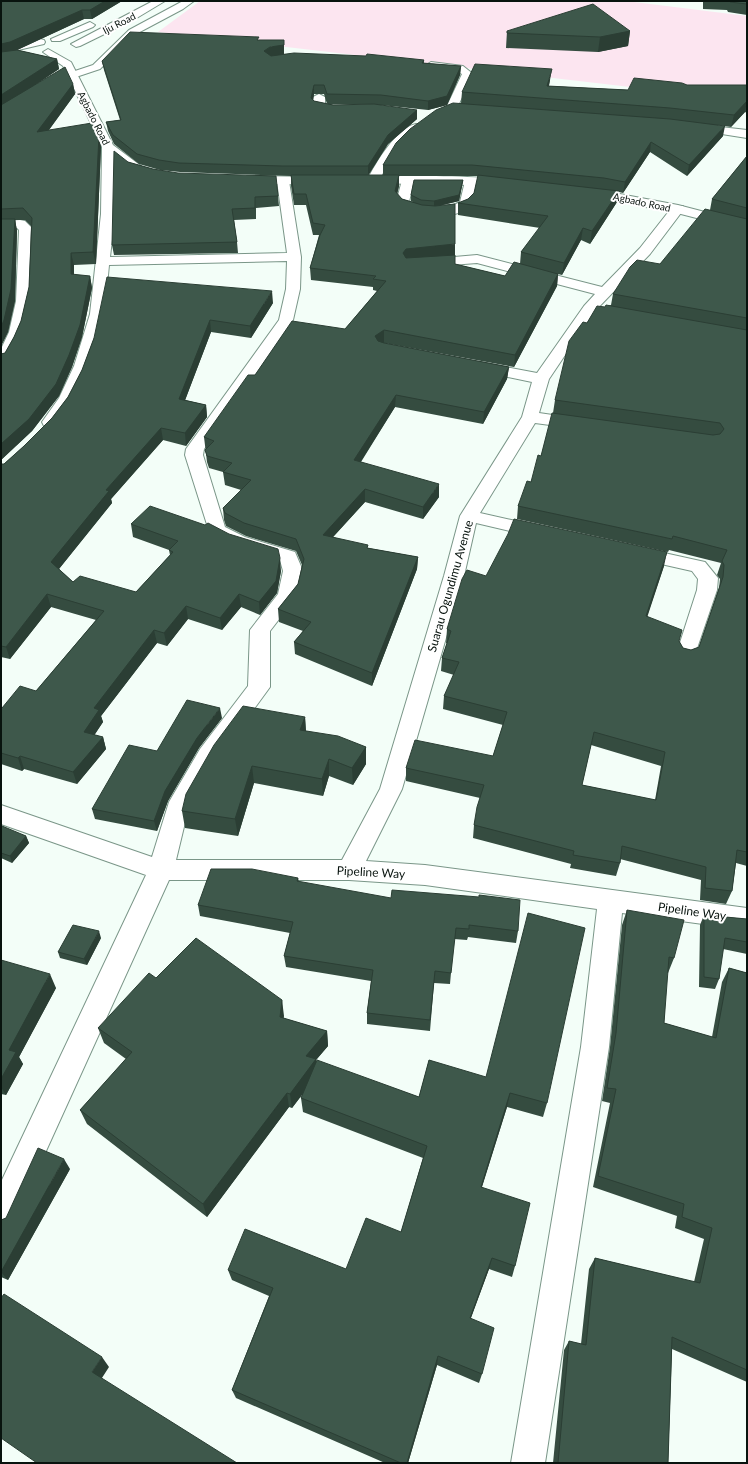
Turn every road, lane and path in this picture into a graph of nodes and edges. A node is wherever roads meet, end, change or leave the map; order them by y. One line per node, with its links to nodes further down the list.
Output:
1 (140, 1): 4 (street, Iju Road)
2 (160, 1): 5 (street, Iju Road)
3 (189, 1): 10 (street)
4 (56, 39): 5 (street); 6 (street)
5 (74, 46): 6 (street, Iju Road); 10 (street)
6 (43, 49): 7 (street); 8 (street); 10 (street)
7 (1, 51)
8 (1, 58)
9 (420, 64): 13 (street)
10 (70, 69): 11 (street); 20 (street, Agbado Road)
11 (57, 77)
12 (319, 97): 15 (street)
13 (452, 108): 14 (street); 16 (street)
14 (464, 109)
15 (358, 110)
16 (437, 111)
17 (426, 120): 25 (street)
18 (684, 126): 19 (street)
19 (747, 134)
20 (108, 147): 21 (street, Agbado Road); 35 (street)
21 (146, 172)
22 (235, 180): 28 (street)
23 (336, 180): 28 (street)
24 (358, 180): 25 (street)
25 (373, 180): 26 (street)
26 (408, 180): 27 (street); 27 (street)
27 (471, 181): 29 (street)
28 (283, 182): 34 (street)
29 (517, 185)
30 (579, 191): 31 (street, Agbado Road)
31 (678, 209): 33 (street, Agbado Road); 37 (street, Suarau Ogundimu Avenue)
32 (1, 225): 38 (street)
33 (747, 227)
34 (294, 257): 35 (street); 49 (street)
35 (104, 261): 43 (street)
36 (411, 265): 37 (street)
37 (604, 292): 40 (street, Suarau Ogundimu Avenue)
38 (1, 361)
39 (463, 364): 40 (street)
40 (541, 379): 41 (street, Suarau Ogundimu Avenue)
41 (530, 418): 42 (street); 44 (street, Suarau Ogundimu Avenue)
42 (592, 426)
43 (39, 435)
44 (468, 516): 45 (street); 50 (street, Suarau Ogundimu Avenue)
45 (560, 536)
46 (622, 550): 47 (street)
47 (686, 655)
48 (1, 814): 49 (street, Pipeline Way)
49 (161, 870): 50 (street, Pipeline Way); 53 (street)
50 (349, 870): 51 (street, Pipeline Way)
51 (611, 899): 52 (street, Pipeline Way); 54 (street)
52 (747, 919)
53 (1, 1215)
54 (528, 1463)

